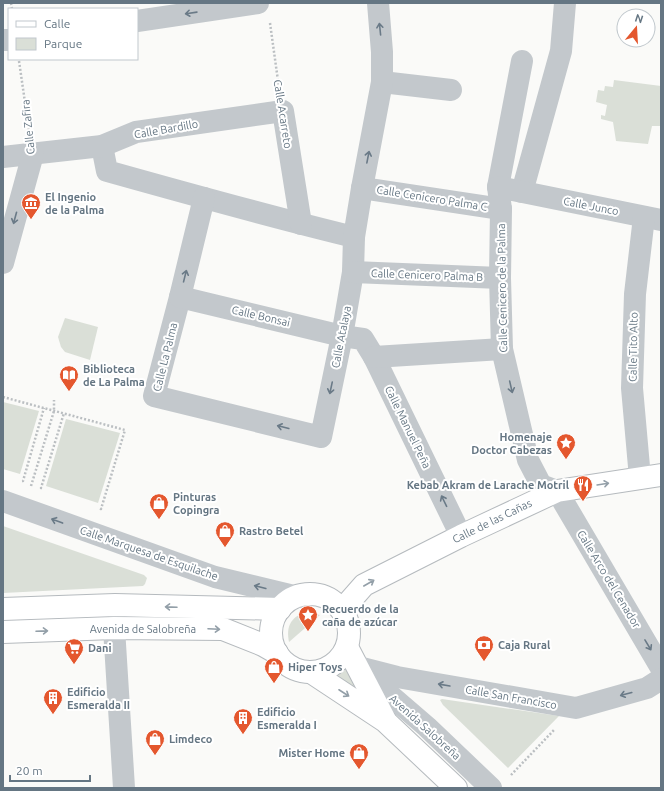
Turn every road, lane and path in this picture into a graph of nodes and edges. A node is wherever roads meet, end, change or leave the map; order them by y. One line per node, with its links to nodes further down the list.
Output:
1 (378, 3): 7 (street, one-way to 1)
2 (565, 3): 15 (street)
3 (263, 11): 4 (street, one-way to 4); 9 (path, Calle Acarreto)
4 (138, 21)
5 (19, 60): 11 (path, Calle Zafira)
6 (522, 61): 13 (street, Calle Cenicero de la Palma)
7 (382, 82): 8 (street); 14 (street, one-way to 7)
8 (451, 90)
9 (283, 111): 10 (street, Calle Bardillo); 19 (street, Calle Acarreto)
10 (102, 146): 11 (street, Calle Bardillo); 16 (street)
11 (33, 154): 12 (street, Calle Bardillo); 21 (street, Calle Zafira, one-way to 21)
12 (3, 157)
13 (498, 187): 15 (street); 17 (street, Calle Cenicero de la Palma)
14 (362, 188): 17 (street, Calle Cenicero Palma C); 20 (street)
15 (522, 192): 18 (street, Calle Junco)
16 (204, 198): 19 (street); 24 (street, Calle La Palma, one-way to 16)
17 (501, 209): 23 (street, Calle Cenicero de la Palma)
18 (652, 218): 35 (street, Calle Tito Alto)
19 (302, 224): 20 (street)
20 (354, 237): 22 (street, Calle Atalaya)
21 (3, 263)
22 (353, 272): 23 (street, Calle Cenicero Palma B); 25 (street, Calle Atalaya)
23 (500, 278): 26 (street, Calle Cenicero de la Palma)
24 (180, 297): 25 (street, Calle Bonsai); 33 (street, Calle La Palma, one-way to 24)
25 (342, 336): 27 (street, Calle Manuel Peña); 33 (street, Calle Atalaya, one-way to 33)
26 (502, 349): 27 (street); 38 (street, Calle Cenicero de la Palma, one-way to 38)
27 (374, 357): 42 (street, Calle Manuel Peña, one-way to 27)
28 (3, 397): 30 (path)
29 (54, 400): 31 (path)
30 (44, 408): 31 (path); 36 (path)
31 (54, 411): 32 (path); 41 (path)
32 (64, 413): 37 (path); 40 (path)
33 (321, 436)
34 (661, 475): 35 (main road, Calle de las Cañas)
35 (640, 478): 38 (main road, Calle de las Cañas, one-way to 35)
36 (16, 479)
37 (49, 490)
38 (557, 491): 42 (main road, Calle de las Cañas); 52 (street, Calle Arco del Cenador, one-way to 52)
39 (3, 502): 41 (street, Calle Marquesa de Esquilache)
40 (94, 506)
41 (24, 509): 43 (street, Calle Marquesa de Esquilache, one-way to 41)
42 (461, 536): 46 (main road, Calle de las Cañas, one-way to 42)
43 (298, 597): 45 (main road); 46 (main road)
44 (3, 609): 45 (main road, Avenida de Salobreña, one-way to 44)
45 (280, 609): 50 (main road)
46 (342, 610): 49 (main road)
47 (114, 628): 48 (main road, Avenida de Salobreña, one-way to 47); 50 (main road, Avenida de Salobreña, one-way to 50); 58 (street)
48 (3, 632)
49 (347, 647): 51 (main road, Avenida Salobreña); 53 (main road)
50 (277, 654): 53 (main road)
51 (358, 667): 55 (street, Calle San Francisco, one-way to 51); 56 (main road, Avenida Salobreña); 57 (street, Avenida Salobreña)
52 (661, 668)
53 (311, 672): 56 (main road, Avenida Salobreña, one-way to 56)
54 (661, 678): 55 (street, Calle San Francisco, one-way to 55)
55 (576, 708): 57 (path)
56 (385, 721): 59 (main road, Avenida Salobreña)
57 (499, 783)
58 (124, 788)
59 (456, 788)

